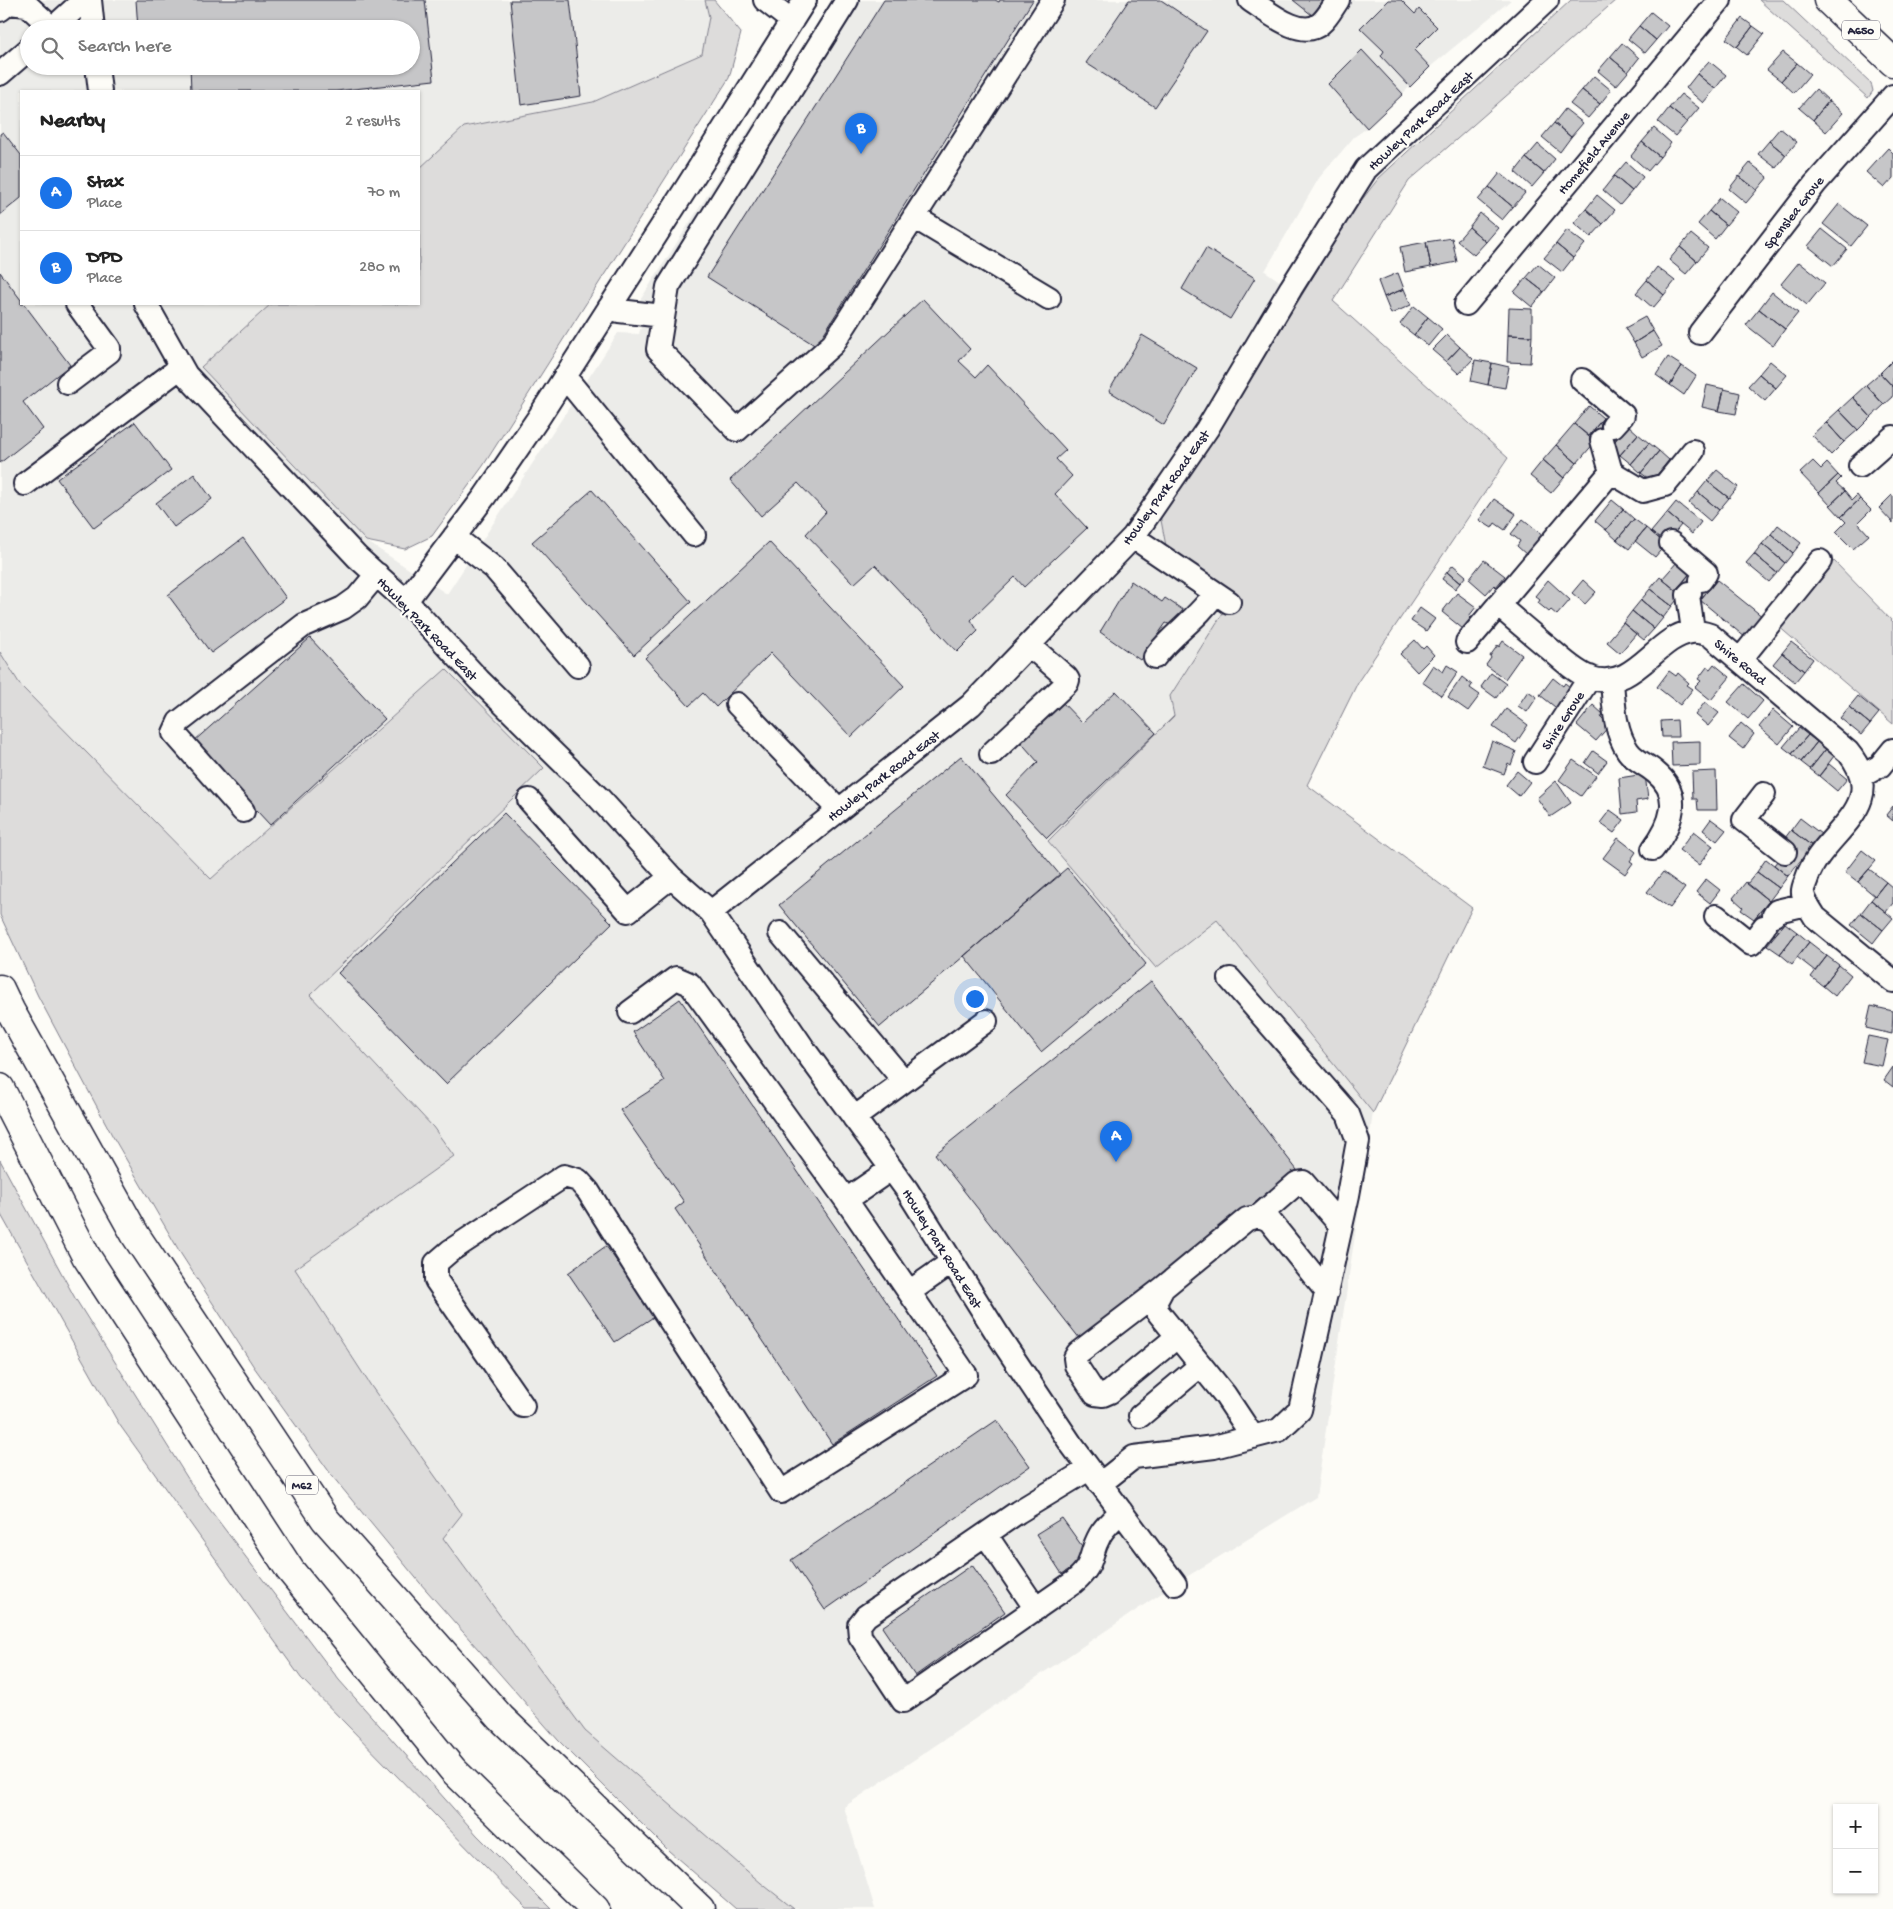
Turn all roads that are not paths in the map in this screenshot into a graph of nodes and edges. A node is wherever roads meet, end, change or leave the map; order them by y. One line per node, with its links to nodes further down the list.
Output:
1 (84, 0): 14 (street)
2 (90, 0): 15 (street)
3 (765, 0): 16 (street)
4 (805, 0): 16 (street)
5 (847, 0): 29 (street)
6 (1053, 0): 23 (street)
7 (1250, 0): 8 (street)
8 (1338, 0)
9 (1547, 0): 42 (street, Howley Park Road East)
10 (1720, 0): 25 (street, Homefield Avenue)
11 (1828, 0): 18 (main road, A650)
12 (0, 10): 13 (street)
13 (43, 20)
14 (61, 20)
15 (92, 20)
16 (792, 21): 28 (street)
17 (20, 57): 19 (street)
18 (1893, 62)
19 (0, 74)
20 (98, 75): 21 (street)
21 (100, 90)
22 (1893, 96): 30 (street, Spenslea Grove)
23 (914, 217): 24 (street); 29 (street)
24 (1048, 298)
25 (1466, 304)
26 (78, 305): 34 (street)
27 (147, 305): 31 (street, Howley Park Road East)
28 (609, 308): 29 (street); 32 (street)
29 (663, 316)
30 (1700, 333)
31 (181, 367): 39 (street); 45 (street, Howley Park Road East)
32 (565, 377): 40 (street); 41 (street)
33 (1582, 380): 38 (street)
34 (68, 383)
35 (1893, 437): 37 (street)
36 (1693, 452): 38 (street)
37 (1860, 466)
38 (1610, 472): 47 (street)
39 (24, 484)
40 (694, 535)
41 (454, 537): 46 (street); 53 (street)
42 (1133, 537): 50 (street, Howley Park Road East); 51 (street)
43 (1671, 543): 48 (street)
44 (1820, 561): 52 (street)
45 (376, 574): 46 (street, Howley Park Road East); 63 (street)
46 (406, 601): 67 (street, Howley Park Road East)
47 (1498, 605): 49 (street); 54 (street)
48 (1693, 631): 52 (street, Shire Road); 55 (street)
49 (1467, 642)
50 (1029, 645): 58 (street); 64 (street, Howley Park Road East)
51 (1155, 657)
52 (1740, 660): 60 (street, Shire Road)
53 (578, 666)
54 (1590, 678): 55 (street); 59 (street, Shire Grove)
55 (1612, 681): 65 (street)
56 (737, 704): 64 (street)
57 (1893, 750): 60 (street)
58 (991, 754)
59 (1535, 762)
60 (1862, 776): 66 (street)
61 (1764, 794): 66 (street)
62 (529, 800): 67 (street)
63 (243, 810)
64 (839, 810): 69 (street, Howley Park Road East)
65 (1653, 850)
66 (1803, 861): 68 (street)
67 (671, 877): 69 (street, Howley Park Road East)
68 (1807, 904): 70 (street); 72 (street)
69 (711, 912): 79 (street, Howley Park Road East)
70 (1716, 916)
71 (780, 933): 77 (street)
72 (1890, 972)
73 (1230, 980): 83 (street)
74 (0, 989): 99 (main road, M62)
75 (630, 1012): 81 (street)
76 (986, 1022): 77 (street)
77 (904, 1081): 79 (street)
78 (0, 1088): 98 (main road)
79 (854, 1118): 80 (street, Howley Park Road East)
80 (891, 1169): 81 (street); 84 (street, Howley Park Road East)
81 (846, 1200): 86 (street)
82 (1259, 1216): 83 (street); 85 (street); 87 (street)
83 (1341, 1226): 87 (street)
84 (952, 1262): 86 (street); 93 (street, Howley Park Road East)
85 (1163, 1288): 88 (street); 88 (street)
86 (909, 1292): 90 (street)
87 (1327, 1292): 92 (street)
88 (1178, 1336): 89 (street)
89 (1201, 1365): 91 (street); 92 (street)
90 (523, 1406)
91 (1140, 1416)
92 (1253, 1437): 93 (street)
93 (1095, 1476): 94 (street, Howley Park Road East); 95 (street)
94 (1121, 1511): 96 (street, Howley Park Road East); 97 (street)
95 (986, 1535): 97 (street); 97 (street)
96 (1175, 1584)
97 (1036, 1609)
98 (595, 1909)
99 (700, 1909)

